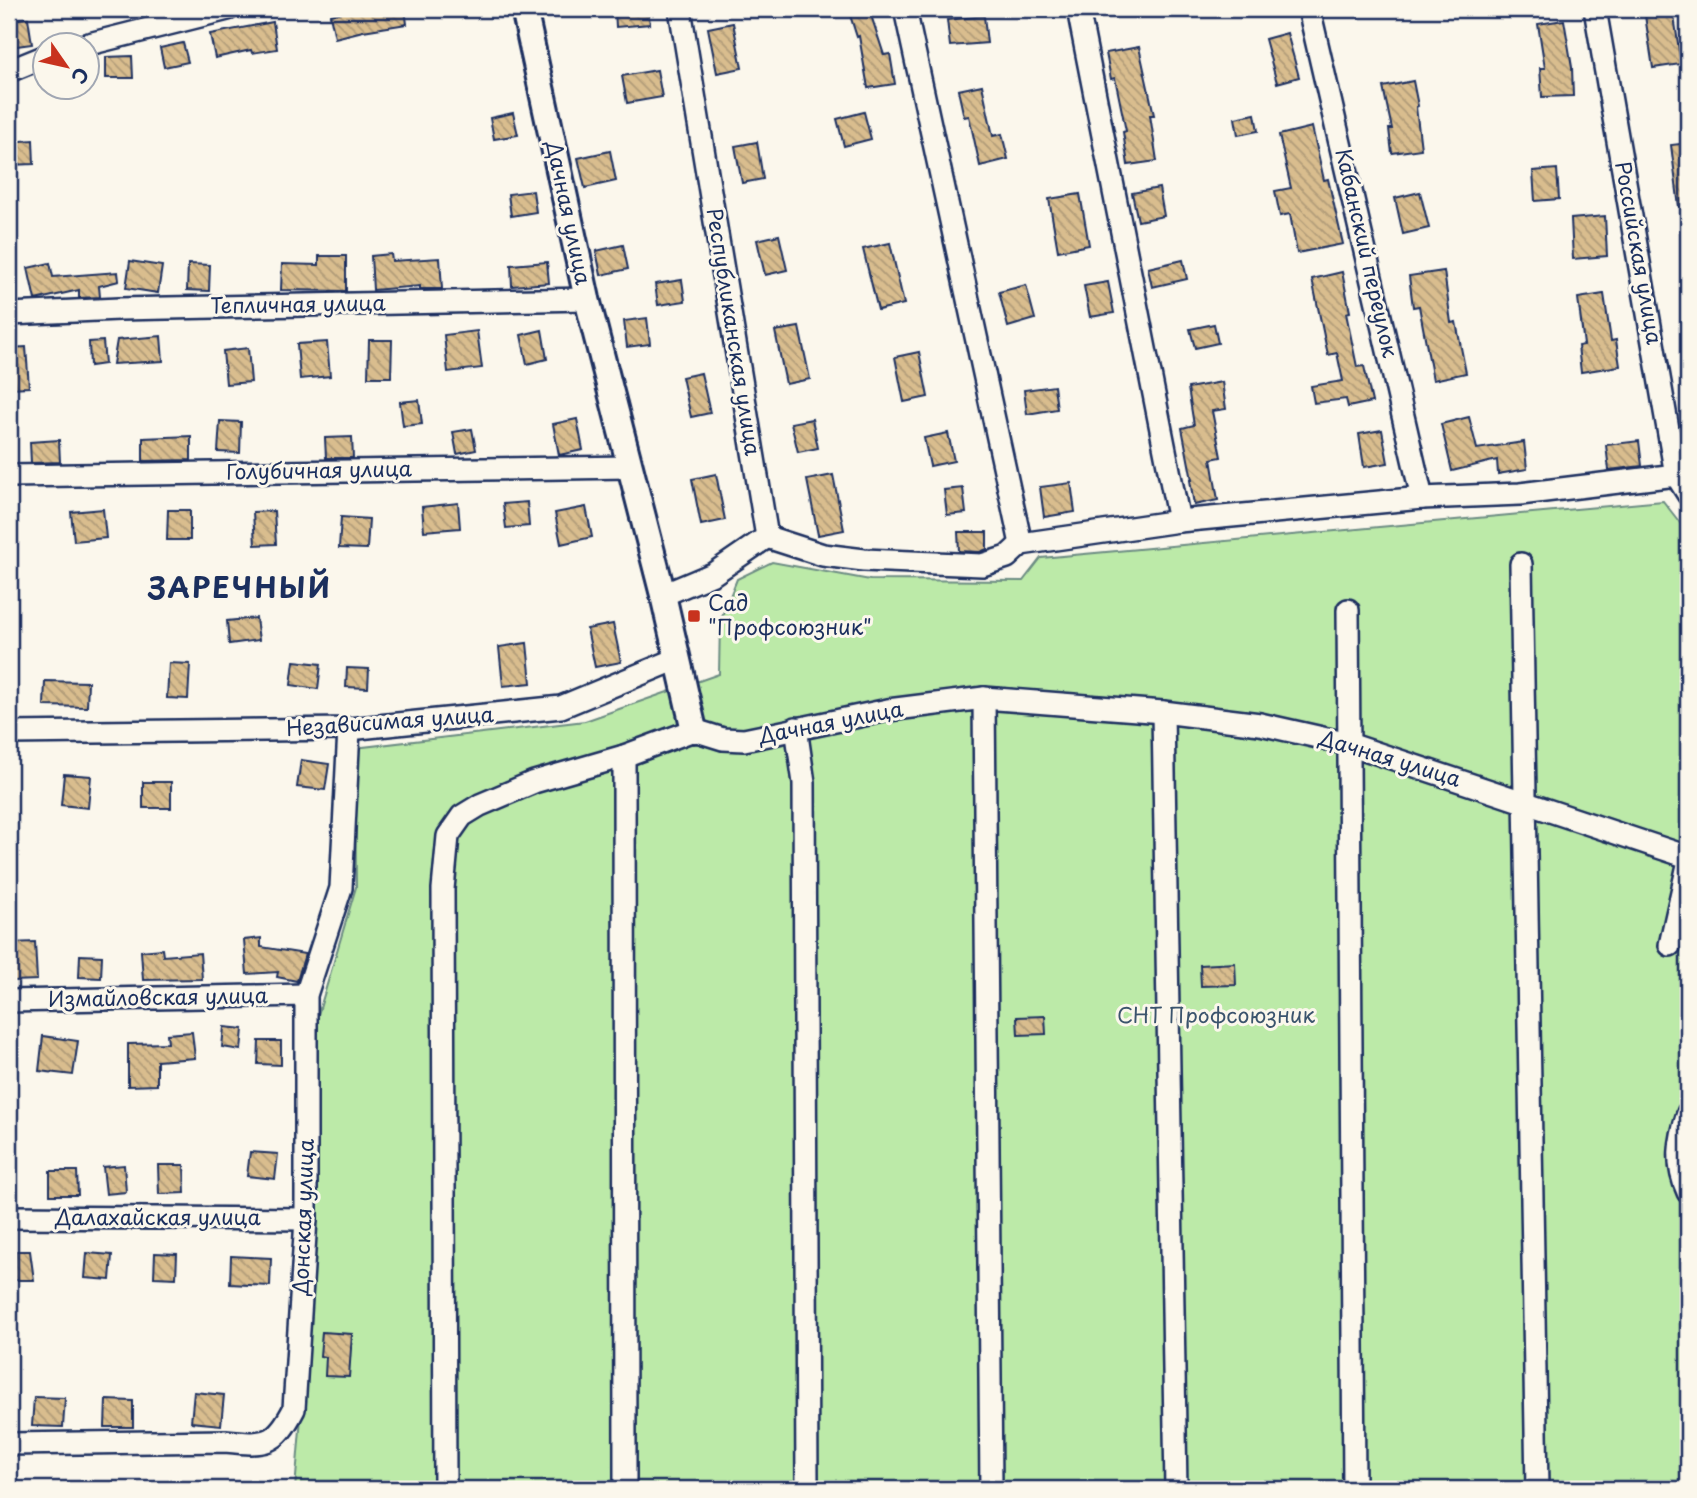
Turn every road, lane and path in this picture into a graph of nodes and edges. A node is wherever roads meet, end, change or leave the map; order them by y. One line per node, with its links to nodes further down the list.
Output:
1 (228, 9): 8 (street)
2 (524, 9): 11 (street, Дачная улица)
3 (680, 9): 19 (street, Республиканская улица)
4 (905, 9): 20 (street)
5 (1078, 9): 18 (street)
6 (1309, 9): 17 (street, Кабанский переулок)
7 (1595, 9): 14 (street, Российская улица)
8 (102, 41)
9 (32, 62): 10 (street)
10 (9, 71)
11 (587, 299): 12 (street, Тепличная улица); 13 (street, Дачная улица)
12 (9, 314)
13 (630, 467): 15 (street, Голубичная улица); 22 (street, Дачная улица)
14 (1676, 475): 16 (street, Российская улица); 17 (street)
15 (9, 476)
16 (1688, 494)
17 (1422, 498): 18 (street)
18 (1178, 521): 20 (street)
19 (767, 537): 20 (street); 22 (street)
20 (1021, 544)
21 (1521, 564): 33 (street)
22 (663, 595): 24 (street, Дачная улица)
23 (1348, 610): 31 (street)
24 (677, 659): 28 (street, Независимая улица); 29 (street, Дачная улица)
25 (984, 698): 26 (street, Дачная улица); 27 (street, Дачная улица); 47 (street)
26 (1163, 712): 31 (street, Дачная улица); 48 (street)
27 (796, 728): 29 (street, Дачная улица); 46 (street)
28 (349, 729): 30 (street, Независимая улица); 37 (street, Донская улица)
29 (694, 730): 32 (street)
30 (9, 733)
31 (1349, 744): 33 (street, Дачная улица); 49 (street)
32 (624, 756): 44 (street); 45 (street)
33 (1524, 801): 34 (street, Дачная улица); 50 (street)
34 (1688, 857)
35 (1688, 865): 36 (street)
36 (1670, 944)
37 (306, 995): 38 (street, Измайловская улица); 42 (street, Донская улица)
38 (9, 1002)
39 (1688, 1113): 40 (street)
40 (1688, 1192)
41 (9, 1217): 42 (street, Далахайская улица)
42 (306, 1219): 43 (street, Донская улица)
43 (9, 1444)
44 (445, 1489)
45 (625, 1489)
46 (807, 1489)
47 (991, 1489)
48 (1176, 1489)
49 (1354, 1489)
50 (1537, 1489)

